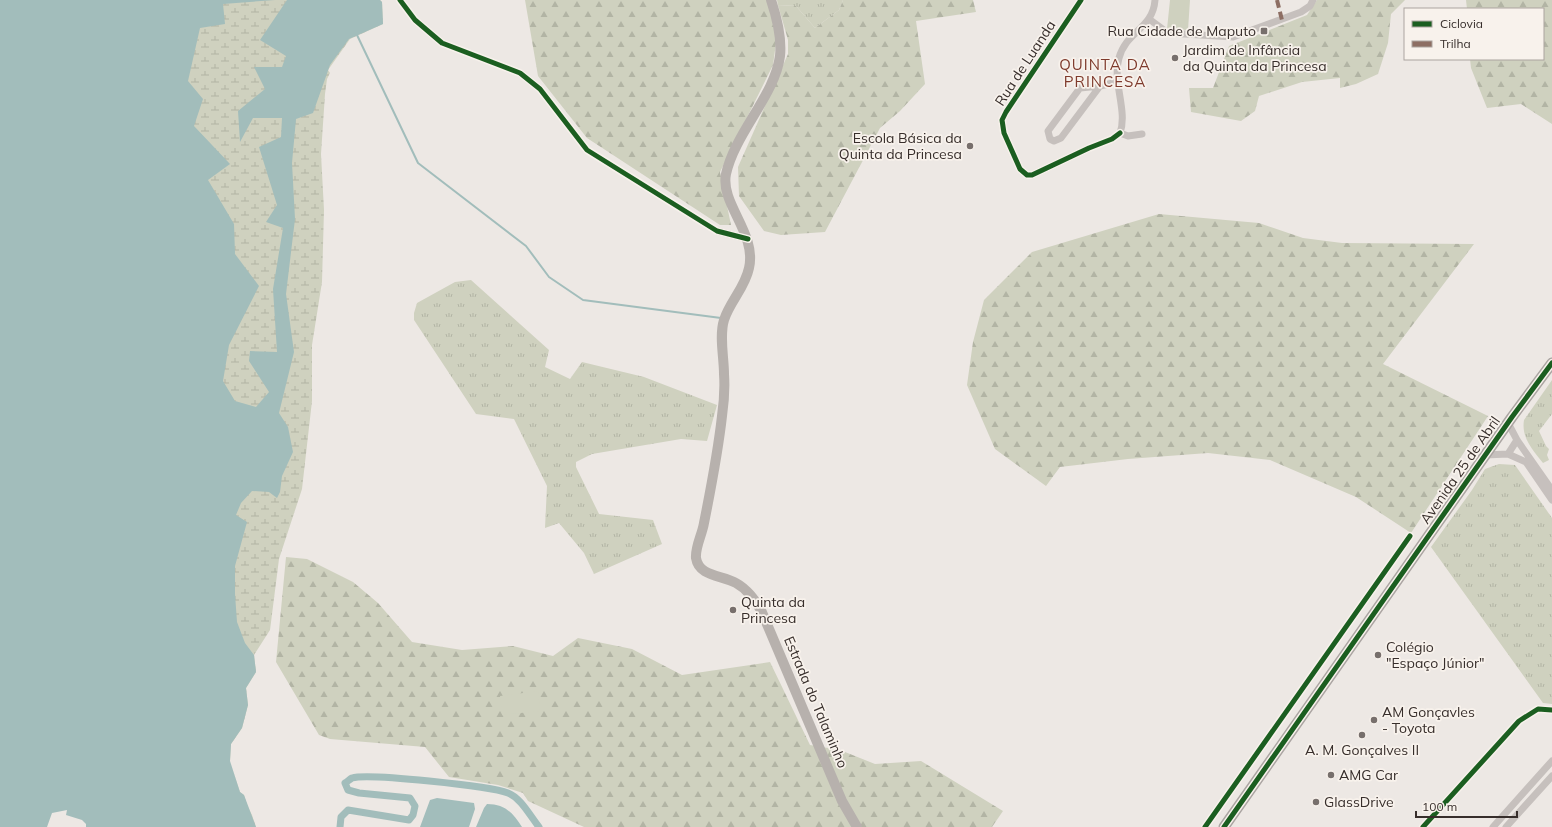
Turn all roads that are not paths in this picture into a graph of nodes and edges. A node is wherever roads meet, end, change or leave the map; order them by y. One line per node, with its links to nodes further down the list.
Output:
1 (400, 0): 11 (street)
2 (771, 0): 11 (main road, Estrada do Talaminho)
3 (1081, 0): 9 (street, Rua de Luanda)
4 (1155, 0): 6 (street)
5 (1313, 0): 6 (street)
6 (1150, 19): 7 (street)
7 (1117, 82): 8 (street); 9 (street)
8 (1100, 86): 8 (street)
9 (1120, 133): 10 (street)
10 (1142, 134)
11 (748, 239): 22 (main road, Estrada do Talaminho)
12 (1552, 364): 13 (main road, Avenida 25 de Abril)
13 (1508, 424): 14 (street); 16 (main road, Avenida 25 de Abril)
14 (1517, 440): 15 (street); 17 (street)
15 (1508, 454): 16 (street); 18 (street)
16 (1486, 455): 23 (main road, Avenida 25 de Abril)
17 (1552, 490)
18 (1552, 500)
19 (1552, 710): 24 (street)
20 (1552, 761): 25 (street)
21 (1552, 776): 26 (street)
22 (857, 827)
23 (1224, 827)
24 (1423, 827)
25 (1492, 827)
26 (1506, 827)

